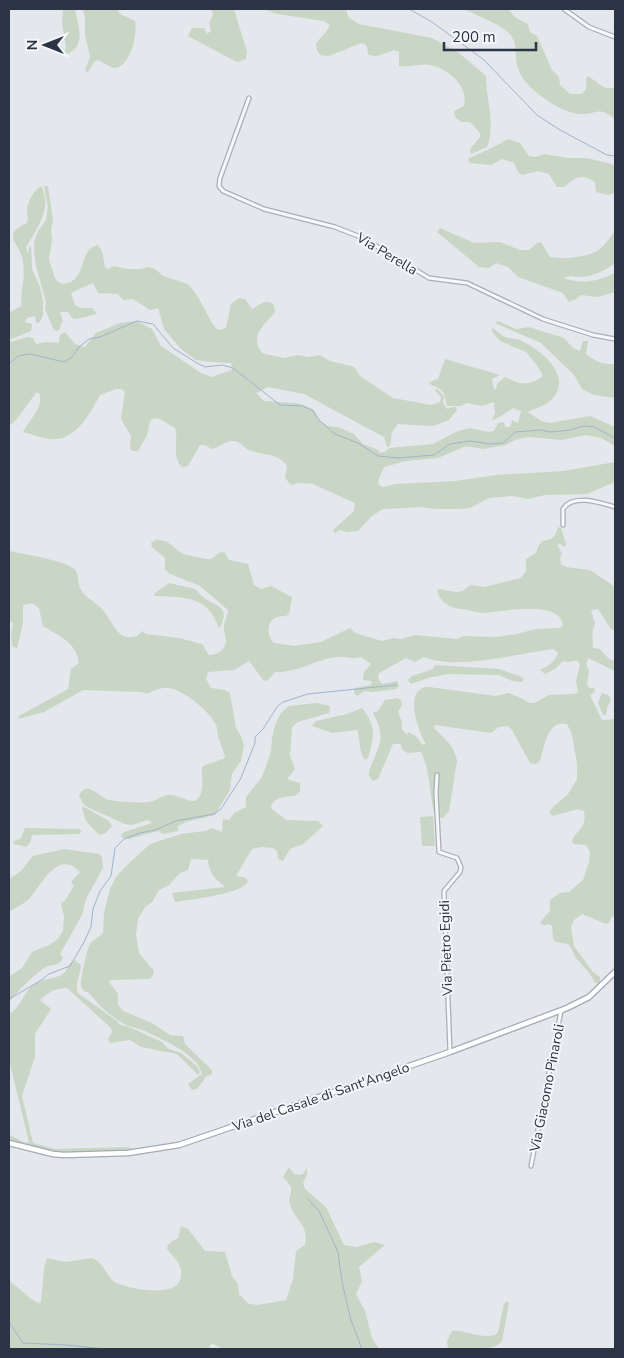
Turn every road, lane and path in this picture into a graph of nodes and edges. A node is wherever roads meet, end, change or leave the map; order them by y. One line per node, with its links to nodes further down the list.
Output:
1 (564, 9): 2 (street)
2 (615, 37)
3 (249, 98): 4 (street, Via Perella)
4 (615, 339)
5 (615, 508): 6 (street)
6 (563, 525)
7 (437, 775): 10 (street, Via Pietro Egidi)
8 (615, 972): 9 (main road, Via del Casale di Sant'Angelo)
9 (561, 1010): 10 (main road, Via del Casale di Sant'Angelo); 12 (street, Via Giacomo Pinaroli)
10 (450, 1052): 11 (main road, Via del Casale di Sant'Angelo)
11 (9, 1143)
12 (531, 1166)

